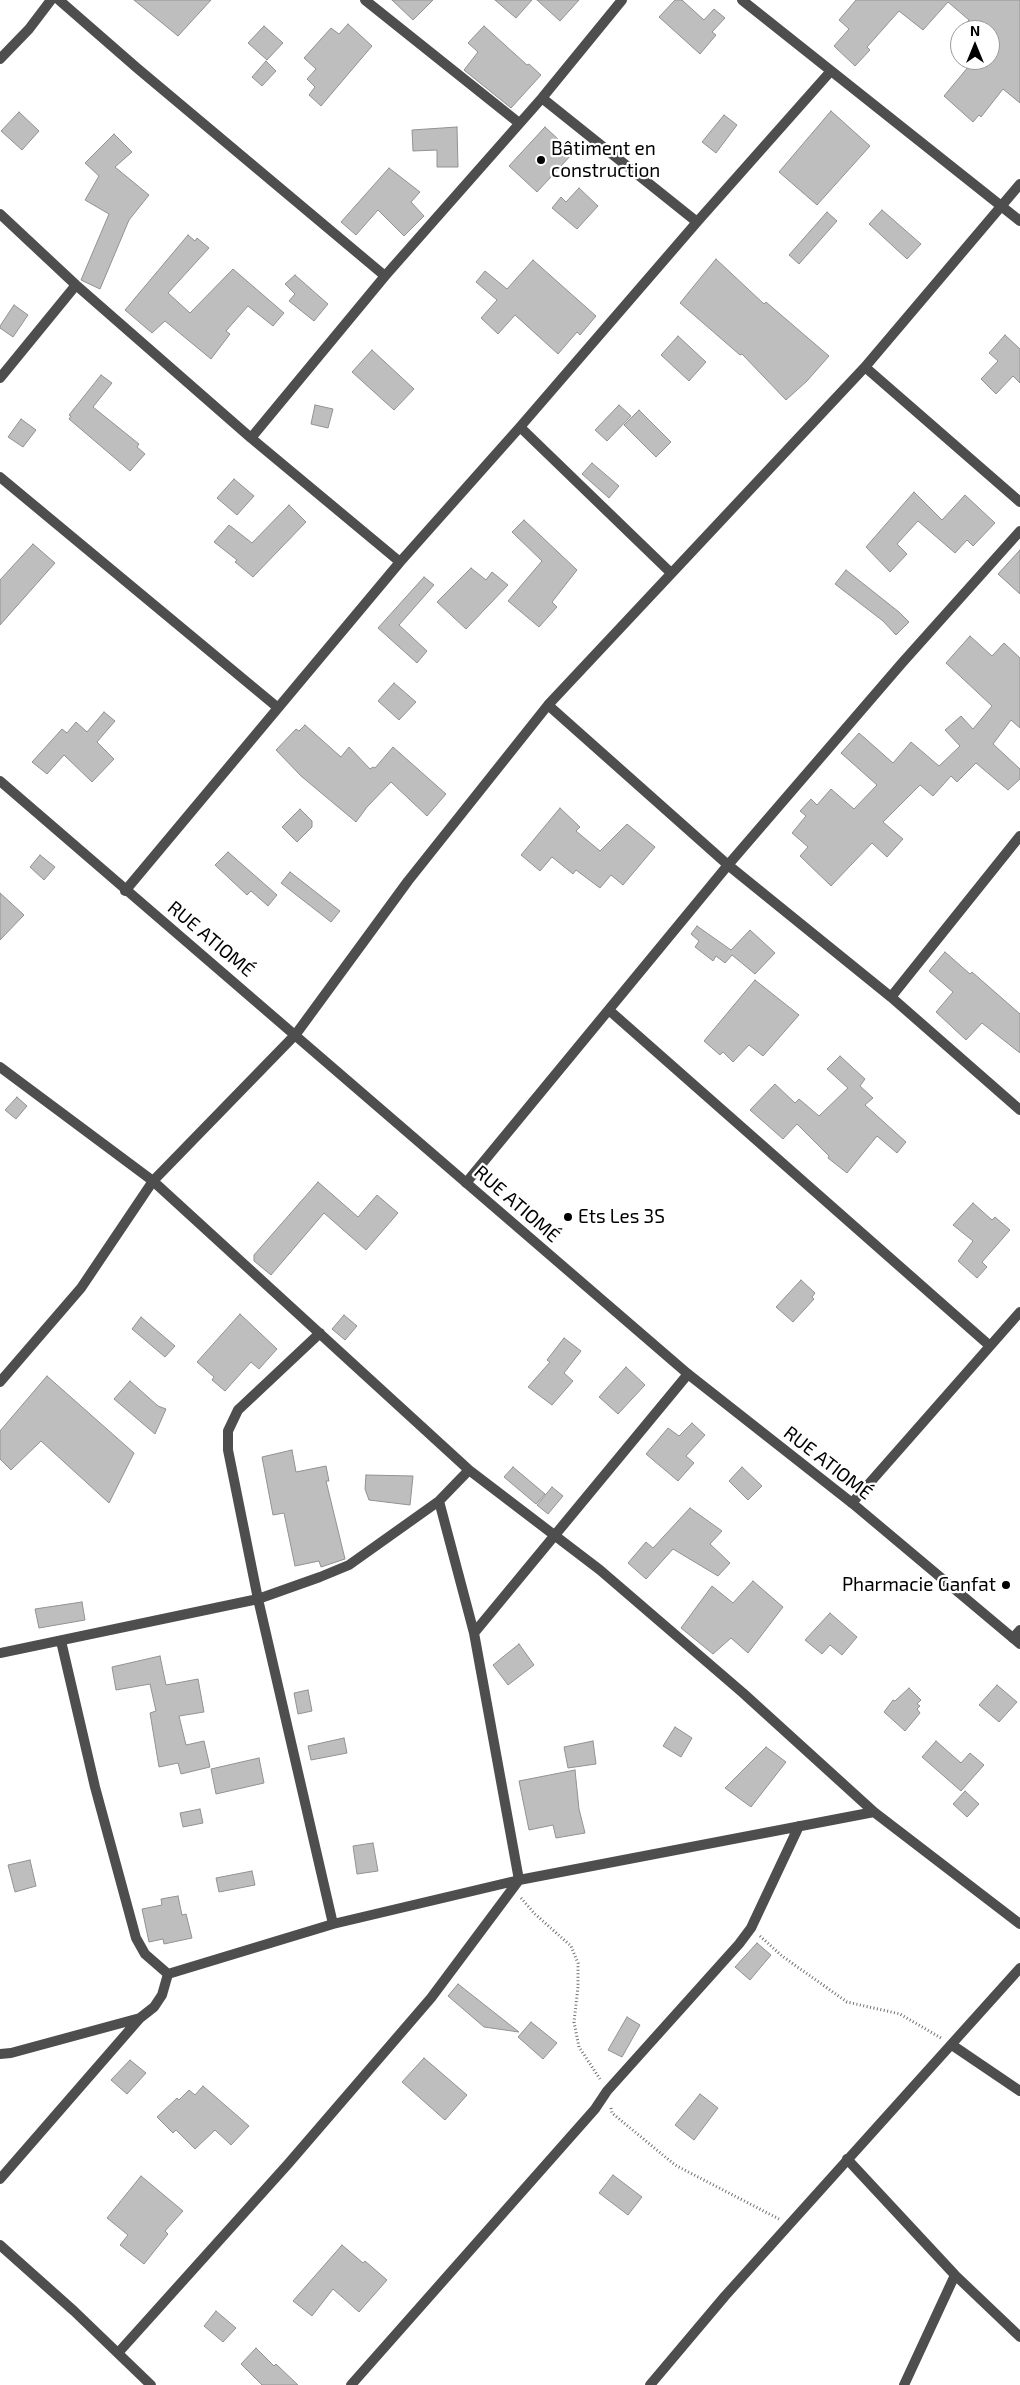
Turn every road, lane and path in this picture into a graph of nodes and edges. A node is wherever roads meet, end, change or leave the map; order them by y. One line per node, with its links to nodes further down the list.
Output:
1 (52, 0): 6 (street)
2 (59, 0): 15 (street)
3 (365, 0): 9 (street)
4 (622, 0): 8 (street)
5 (742, 0): 7 (street)
6 (0, 59)
7 (830, 72): 11 (street); 14 (street)
8 (542, 98): 9 (street); 14 (street)
9 (519, 123): 15 (street)
10 (1020, 184): 11 (street)
11 (1002, 206): 13 (street); 17 (street)
12 (0, 214): 16 (street)
13 (1020, 221)
14 (697, 222): 19 (street)
15 (385, 276): 20 (street)
16 (76, 285): 18 (street); 20 (street)
17 (865, 367): 22 (street); 25 (street)
18 (0, 378)
19 (520, 427): 24 (street); 25 (street)
20 (251, 438): 24 (street)
21 (0, 477): 27 (street)
22 (1020, 502)
23 (1020, 531): 30 (street)
24 (400, 562): 27 (street)
25 (670, 572): 26 (street)
26 (548, 704): 30 (street); 34 (street)
27 (277, 708): 31 (street)
28 (0, 781): 31 (street, RUE ATIOMÉ)
29 (1020, 836): 32 (street)
30 (728, 865): 32 (street); 33 (street)
31 (125, 891): 34 (street, RUE ATIOMÉ)
32 (891, 997): 36 (street)
33 (610, 1011): 38 (street); 41 (street)
34 (296, 1034): 37 (street); 38 (street, RUE ATIOMÉ)
35 (0, 1067): 37 (street)
36 (1020, 1110)
37 (153, 1181): 40 (street); 43 (street)
38 (466, 1183): 42 (street, RUE ATIOMÉ)
39 (1020, 1312): 41 (street)
40 (320, 1333): 44 (street); 48 (street)
41 (990, 1346): 46 (street)
42 (688, 1374): 46 (street, RUE ATIOMÉ); 47 (street)
43 (0, 1382)
44 (469, 1470): 45 (street); 47 (street)
45 (438, 1501): 48 (street); 49 (street)
46 (852, 1503): 50 (street, RUE ATIOMÉ)
47 (554, 1534): 49 (street); 53 (street)
48 (258, 1598): 51 (street); 56 (street)
49 (474, 1633): 55 (street)
50 (1018, 1637)
51 (61, 1642): 52 (street); 60 (street)
52 (0, 1653)
53 (874, 1812): 54 (street); 57 (street)
54 (799, 1826): 55 (street); 58 (street)
55 (519, 1880): 56 (street); 64 (path); 72 (street)
56 (333, 1924): 60 (street)
57 (1020, 1924)
58 (751, 1928): 62 (path); 64 (street)
59 (1020, 1968): 62 (street)
60 (168, 1974): 61 (street)
61 (140, 2018): 63 (street); 67 (street)
62 (952, 2045): 65 (street); 66 (street)
63 (0, 2054)
64 (607, 2091): 68 (path); 74 (street)
65 (1020, 2091)
66 (847, 2159): 68 (street); 70 (street)
67 (0, 2178)
68 (790, 2225): 75 (street)
69 (0, 2245): 72 (street)
70 (955, 2275): 71 (street); 76 (street)
71 (1020, 2337)
72 (118, 2353): 73 (street)
73 (151, 2385)
74 (351, 2385)
75 (650, 2385)
76 (904, 2385)

